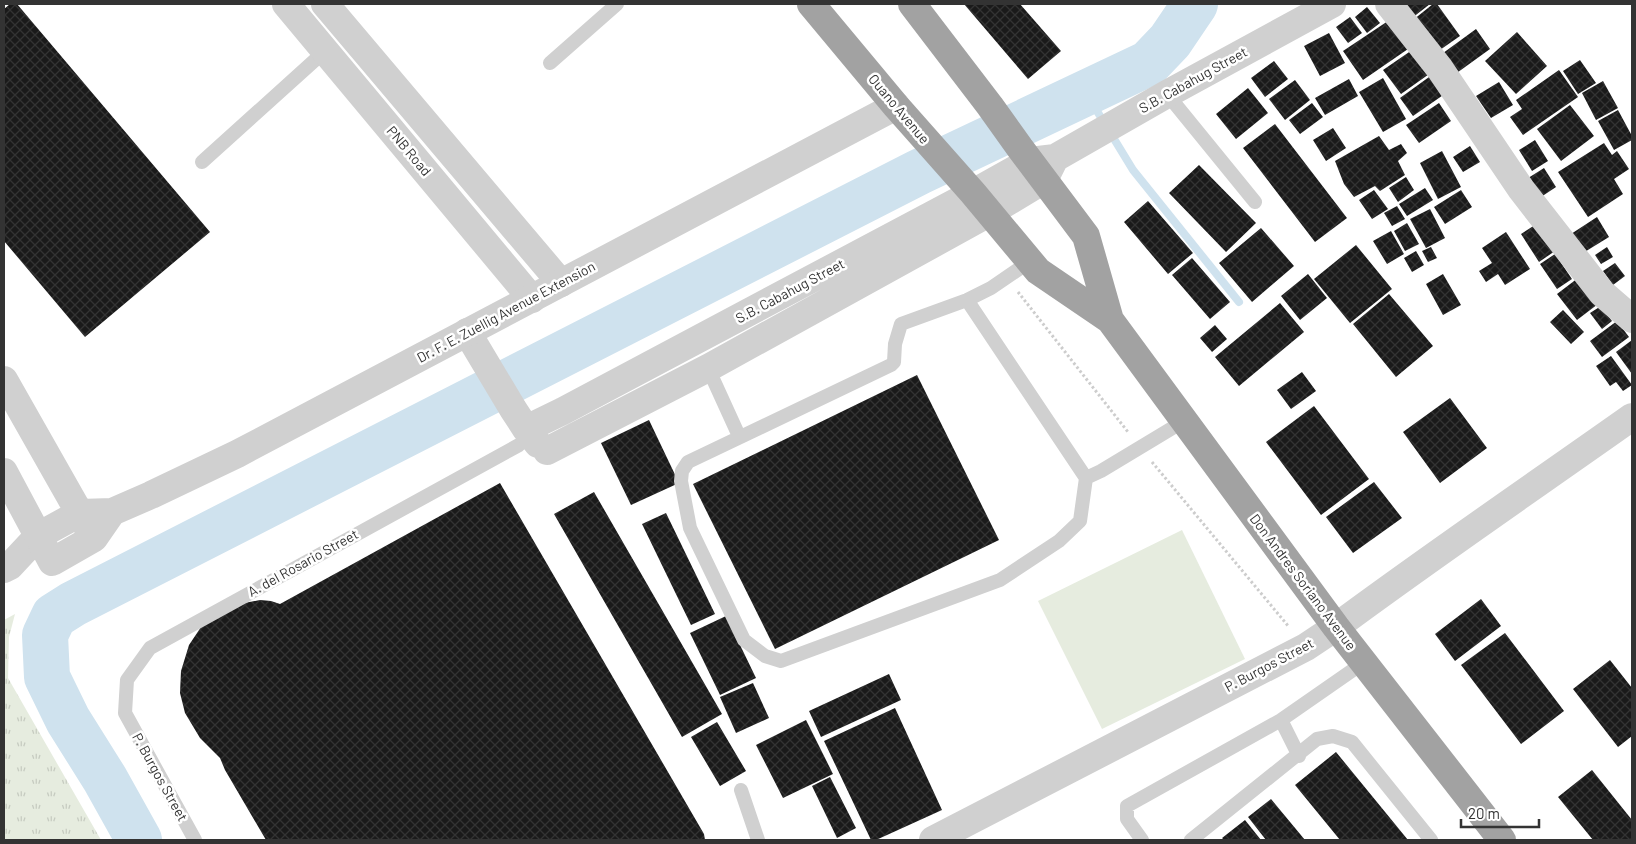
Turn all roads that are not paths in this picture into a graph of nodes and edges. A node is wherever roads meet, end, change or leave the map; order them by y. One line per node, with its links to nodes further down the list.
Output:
1 (286, 4): 8 (street, PNB Road)
2 (325, 4): 17 (street)
3 (617, 4): 9 (lane)
4 (811, 4): 11 (highway, Ouano Avenue)
5 (912, 4): 13 (highway)
6 (1332, 4): 10 (street, S.B. Cabahug Street)
7 (1390, 4): 21 (street)
8 (325, 51): 12 (lane); 18 (street, PNB Road)
9 (550, 63)
10 (1167, 94): 13 (street, S.B. Cabahug Street); 15 (lane)
11 (896, 106): 14 (highway, Ouano Avenue); 17 (street, Dr. F. E. Zuellig Avenue Extension)
12 (202, 162)
13 (1037, 162): 14 (street, S.B. Cabahug Street); 20 (highway, Don Andres Soriano Avenue)
14 (974, 195): 16 (highway, Don Andres Soriano Avenue); 23 (street, S.B. Cabahug Street); 27 (street, S.B. Cabahug Street)
15 (1255, 202)
16 (1030, 262): 19 (lane); 20 (highway, Don Andres Soriano Avenue)
17 (561, 283): 18 (street, Dr. F. E. Zuellig Avenue Extension)
18 (532, 299): 22 (street, Dr. F. E. Zuellig Avenue Extension)
19 (967, 300): 28 (lane); 30 (lane)
20 (1110, 320): 26 (highway, Don Andres Soriano Avenue)
21 (1632, 320)
22 (467, 332): 27 (street); 31 (street, Dr. F. E. Zuellig Avenue Extension)
23 (708, 368): 27 (street, S.B. Cabahug Street); 28 (lane)
24 (4, 380): 32 (street)
25 (1632, 417): 37 (street, P. Burgos Street)
26 (1184, 421): 30 (lane); 37 (highway, Don Andres Soriano Avenue)
27 (519, 428): 39 (lane, A. del Rosario Street)
28 (739, 436): 30 (lane)
29 (4, 472): 33 (street)
30 (1086, 478)
31 (112, 512): 32 (street, Dr. F. E. Zuellig Avenue Extension); 34 (street, Dr. F. E. Zuellig Avenue Extension)
32 (80, 513): 33 (street, Dr. F. E. Zuellig Avenue Extension); 34 (street)
33 (38, 536): 35 (street); 36 (street, Dr. F. E. Zuellig Avenue Extension)
34 (94, 538): 35 (street, Dr. F. E. Zuellig Avenue Extension)
35 (52, 562): 36 (street, Dr. F. E. Zuellig Avenue Extension)
36 (7, 568)
37 (1336, 627): 38 (highway, Don Andres Soriano Avenue); 45 (street, P. Burgos Street)
38 (1363, 662): 40 (lane); 49 (highway, Don Andres Soriano Avenue)
39 (125, 713): 43 (lane, P. Burgos Street)
40 (1281, 720): 41 (lane); 46 (lane)
41 (1299, 756): 47 (lane); 48 (lane)
42 (741, 790): 44 (lane)
43 (195, 840)
44 (758, 840)
45 (933, 840)
46 (1142, 840)
47 (1191, 840)
48 (1432, 840)
49 (1502, 840)

